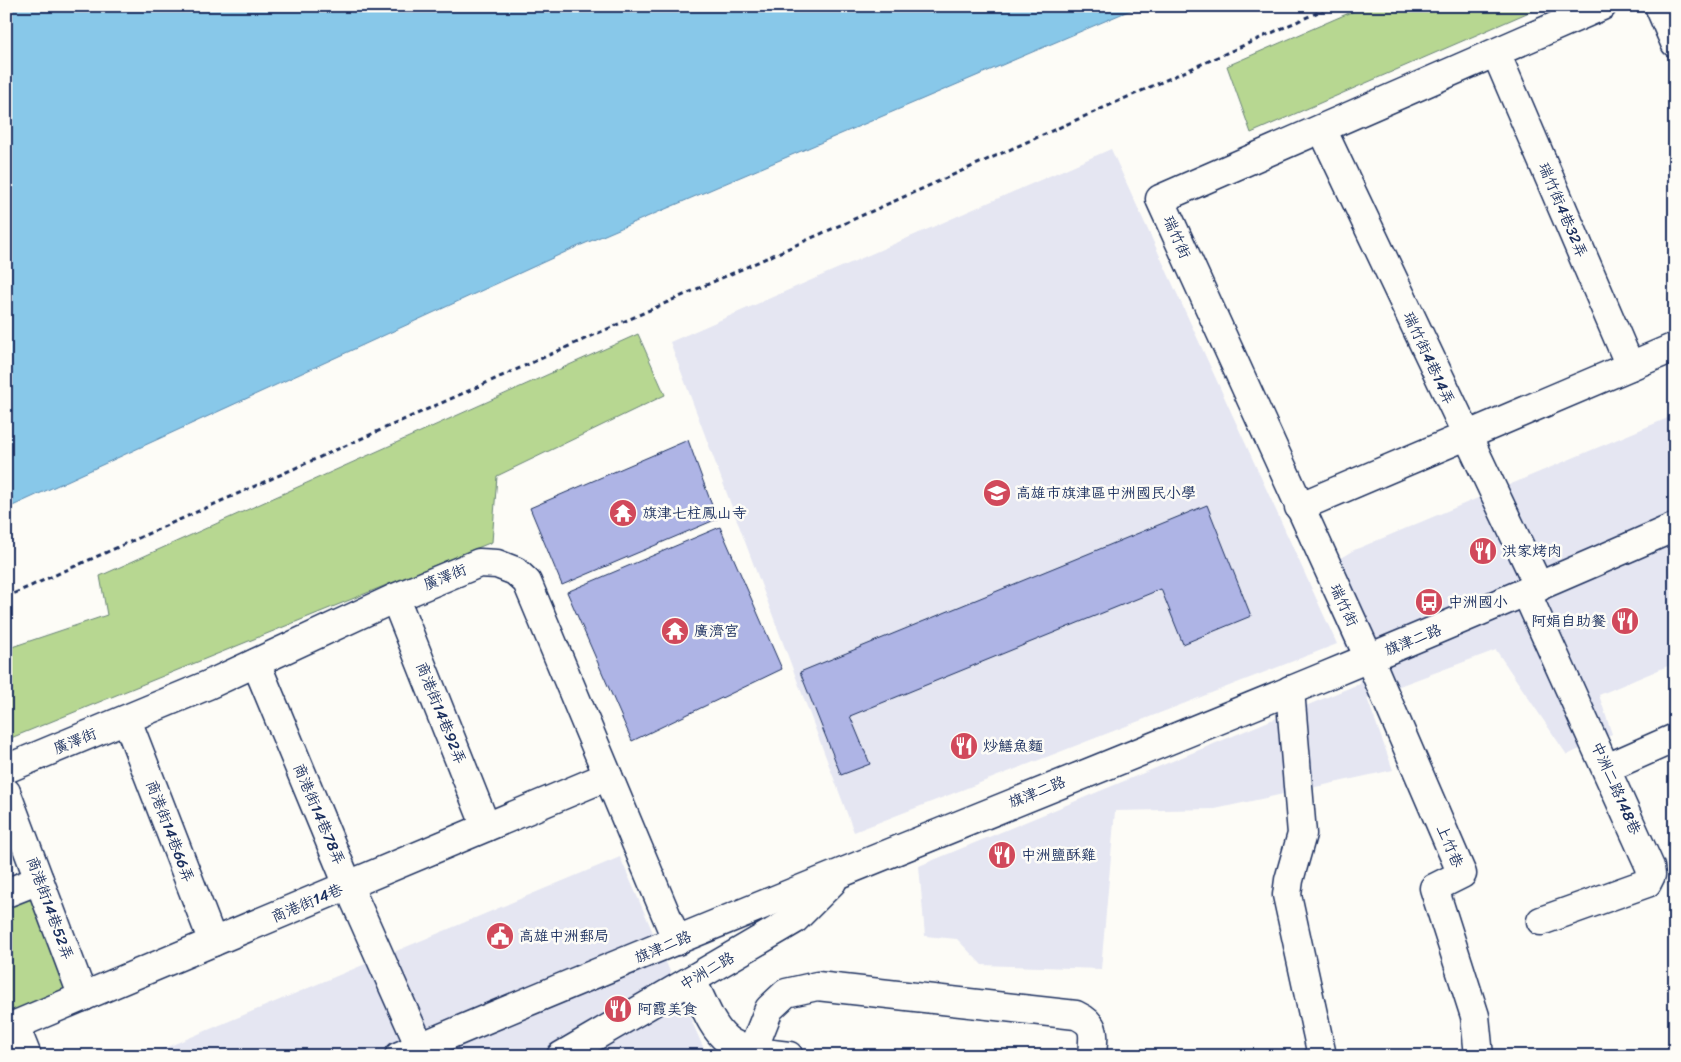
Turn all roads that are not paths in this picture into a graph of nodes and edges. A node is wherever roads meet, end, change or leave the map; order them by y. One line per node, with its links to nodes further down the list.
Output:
1 (1602, 6): 4 (street, 瑞竹街)
2 (1659, 6): 3 (street)
3 (1675, 44)
4 (1496, 53): 5 (street, 瑞竹街); 7 (street, 瑞竹街4巷32弄)
5 (1322, 129): 8 (street, 瑞竹街4巷14弄); 9 (street, 瑞竹街)
6 (1675, 347): 7 (street)
7 (1630, 366): 8 (street)
8 (1466, 436): 9 (street); 11 (street, 瑞竹街4巷14弄)
9 (1299, 507): 13 (street, 瑞竹街)
10 (1675, 526): 11 (street, 旗津二路)
11 (1533, 589): 13 (street, 旗津二路); 18 (street, 中洲二路148巷)
12 (395, 598): 14 (street, 廣澤街); 20 (street, 廣澤街); 22 (street, 商港街14巷92弄)
13 (1369, 658): 15 (street, 旗津二路); 40 (street, 上竹巷)
14 (256, 663): 16 (street, 廣澤街); 25 (street, 商港街14巷78弄)
15 (1290, 690): 23 (street, 旗津二路); 34 (street)
16 (127, 720): 19 (street, 廣澤街); 29 (street, 商港街14巷66弄)
17 (1675, 738): 18 (street)
18 (1607, 768): 27 (street, 中洲二路148巷)
19 (6, 769)
20 (608, 776): 22 (street, 商港街14巷); 28 (street, 廣澤街)
21 (6, 792): 24 (street, 商港街14巷52弄)
22 (486, 827): 25 (street, 商港街14巷)
23 (842, 872): 28 (street, 旗津二路); 30 (street, 中洲二路)
24 (39, 880): 26 (street); 31 (street, 商港街14巷52弄)
25 (348, 885): 29 (street, 商港街14巷); 33 (street, 商港街14巷78弄)
26 (6, 893)
27 (1541, 921)
28 (677, 941): 33 (street, 旗津二路)
29 (213, 942): 31 (street, 商港街14巷)
30 (692, 980): 35 (street); 36 (street, 中洲二路)
31 (83, 997): 32 (street, 商港街14巷)
32 (11, 1028): 37 (street)
33 (410, 1051)
34 (1321, 1051)
35 (752, 1052): 38 (street); 39 (street)
36 (570, 1054)
37 (27, 1056)
38 (788, 1056)
39 (1092, 1056)
40 (1479, 1056)

